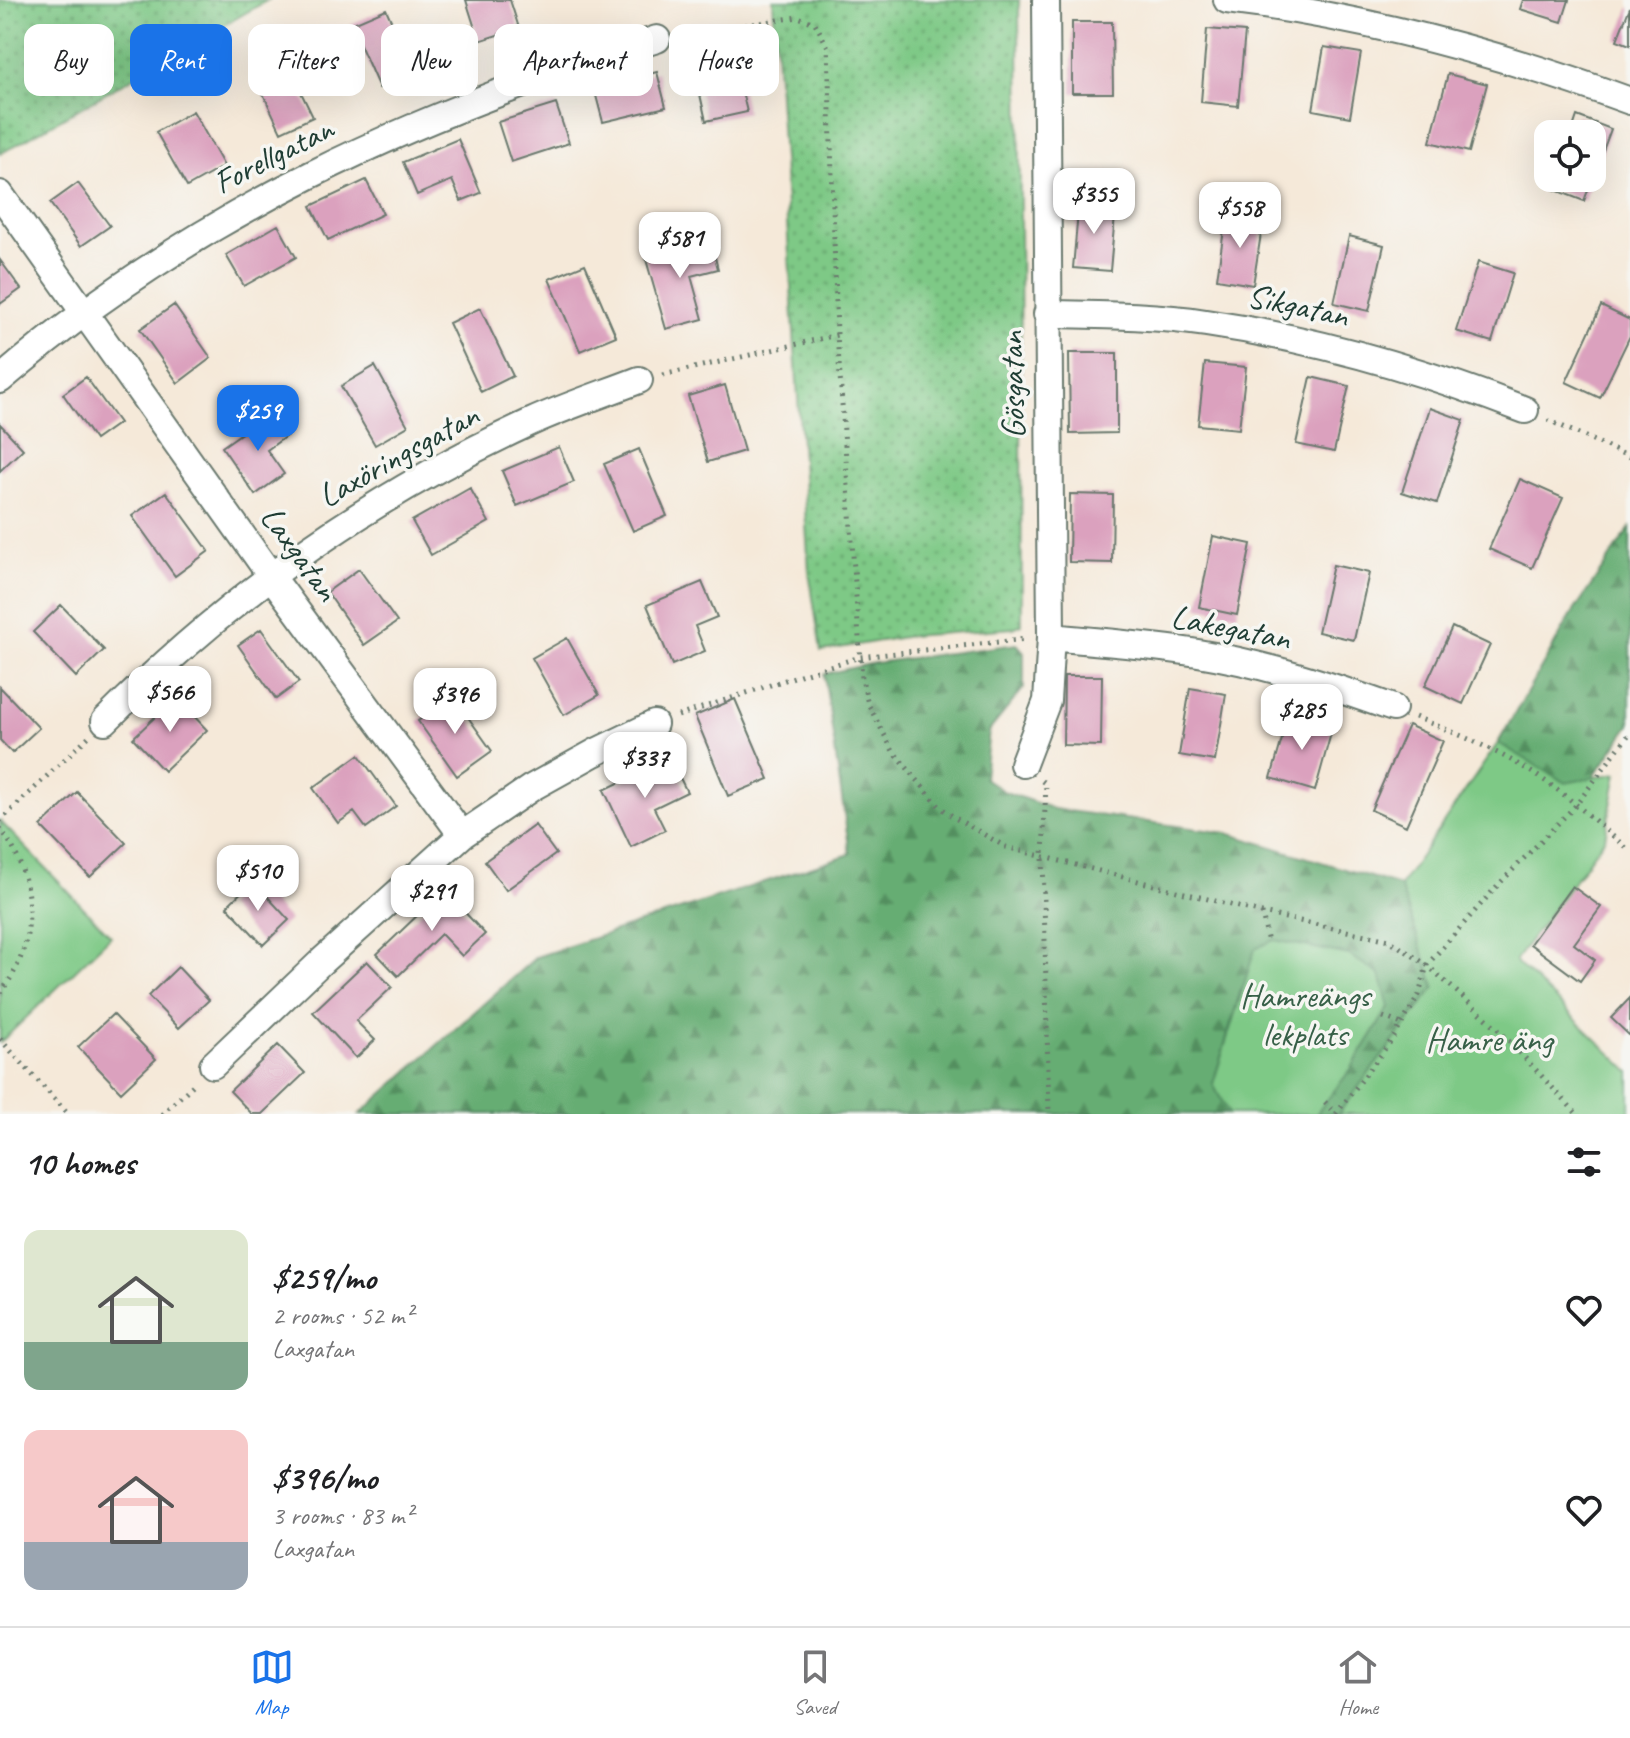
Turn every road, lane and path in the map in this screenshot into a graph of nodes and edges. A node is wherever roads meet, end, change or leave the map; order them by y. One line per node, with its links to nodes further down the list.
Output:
1 (1046, 0): 7 (street, Gösgatan)
2 (1227, 0): 4 (street)
3 (657, 39): 6 (street, Forellgatan); 8 (path)
4 (1630, 101)
5 (0, 194): 6 (street, Laxgatan)
6 (85, 313): 9 (street, Forellgatan); 13 (street, Laxgatan)
7 (1047, 314): 11 (street, Sikgatan); 14 (street, Gösgatan)
8 (837, 335): 10 (path); 15 (path)
9 (0, 380)
10 (639, 380): 13 (street, Laxöringsgatan)
11 (1525, 410): 12 (path)
12 (1630, 457)
13 (271, 576): 17 (street, Laxöringsgatan); 24 (street, Laxgatan)
14 (1051, 637): 15 (path); 16 (street, Lakegatan); 20 (street, Gösgatan)
15 (860, 657): 18 (path); 26 (path)
16 (1393, 708): 21 (path)
17 (105, 721): 22 (path)
18 (654, 724): 24 (street)
19 (1630, 733): 21 (path)
20 (1023, 764): 26 (path)
21 (1576, 805): 25 (path); 29 (path)
22 (0, 821)
23 (0, 828): 30 (path)
24 (462, 835): 34 (street)
25 (1630, 851)
26 (1043, 855): 27 (path); 38 (path)
27 (1262, 913): 28 (path); 29 (path)
28 (1268, 943)
29 (1427, 965): 32 (path); 40 (path)
30 (0, 993)
31 (1383, 1017): 32 (path)
32 (1402, 1024): 39 (path)
33 (0, 1039): 36 (path)
34 (213, 1065): 37 (path)
35 (1325, 1102): 39 (path)
36 (68, 1114)
37 (162, 1114)
38 (1049, 1114)
39 (1336, 1114)
40 (1577, 1114)

